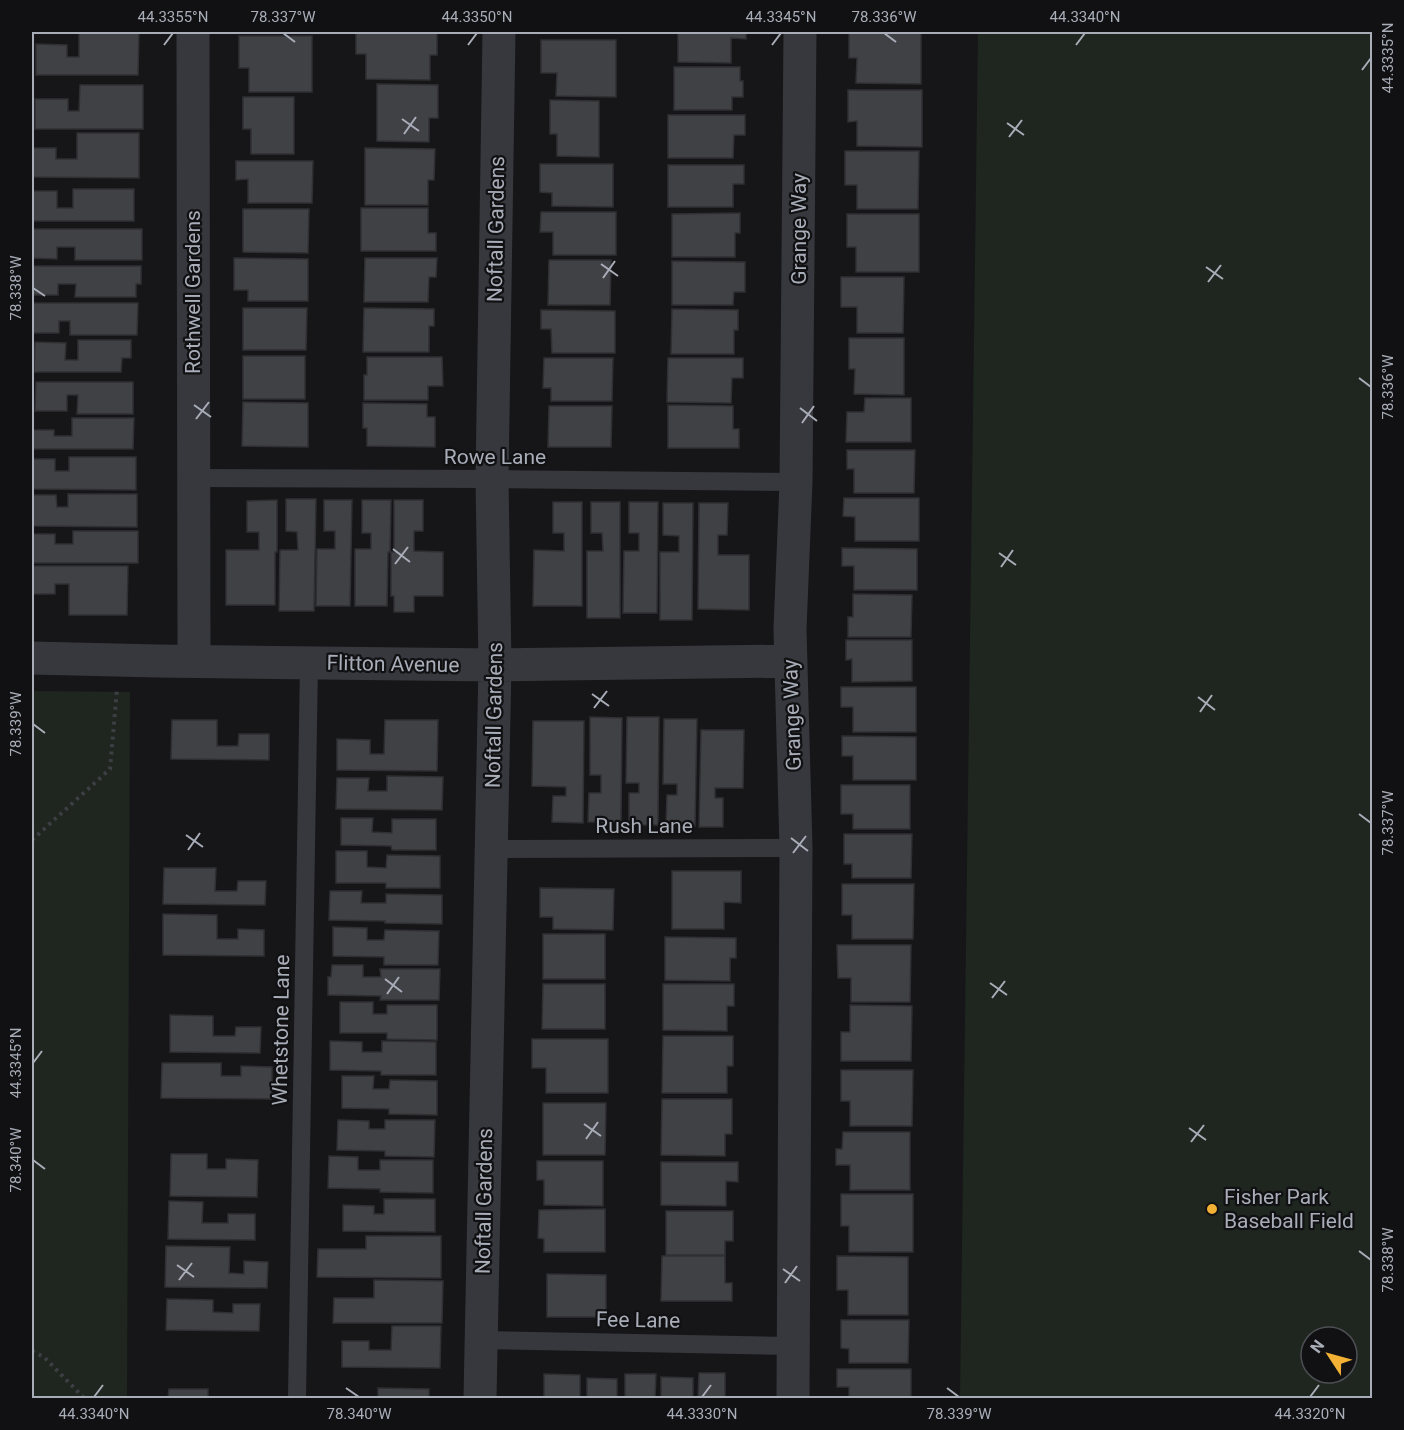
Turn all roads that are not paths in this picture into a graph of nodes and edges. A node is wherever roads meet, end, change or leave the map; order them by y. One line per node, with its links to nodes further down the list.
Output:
1 (193, 32): 4 (street, Rothwell Gardens)
2 (499, 32): 5 (street, Noftall Gardens)
3 (800, 32): 6 (street, Grange Way)
4 (194, 478): 5 (lane, Rowe Lane); 9 (street, Rothwell Gardens)
5 (492, 479): 6 (lane, Rowe Lane); 11 (street, Noftall Gardens)
6 (796, 482): 8 (street, Grange Way)
7 (32, 658): 9 (street, Flitton Avenue)
8 (791, 661): 11 (street, Flitton Avenue); 12 (street, Grange Way)
9 (194, 662): 10 (street, Flitton Avenue)
10 (309, 663): 11 (street, Flitton Avenue); 16 (lane, Whetstone Lane)
11 (495, 665): 13 (street, Noftall Gardens)
12 (796, 848): 13 (lane, Rush Lane); 15 (street, Grange Way)
13 (491, 849): 14 (street, Noftall Gardens)
14 (481, 1340): 15 (lane, Fee Lane); 17 (street, Noftall Gardens)
15 (793, 1346): 18 (street, Grange Way)
16 (297, 1398)
17 (480, 1398)
18 (793, 1398)

